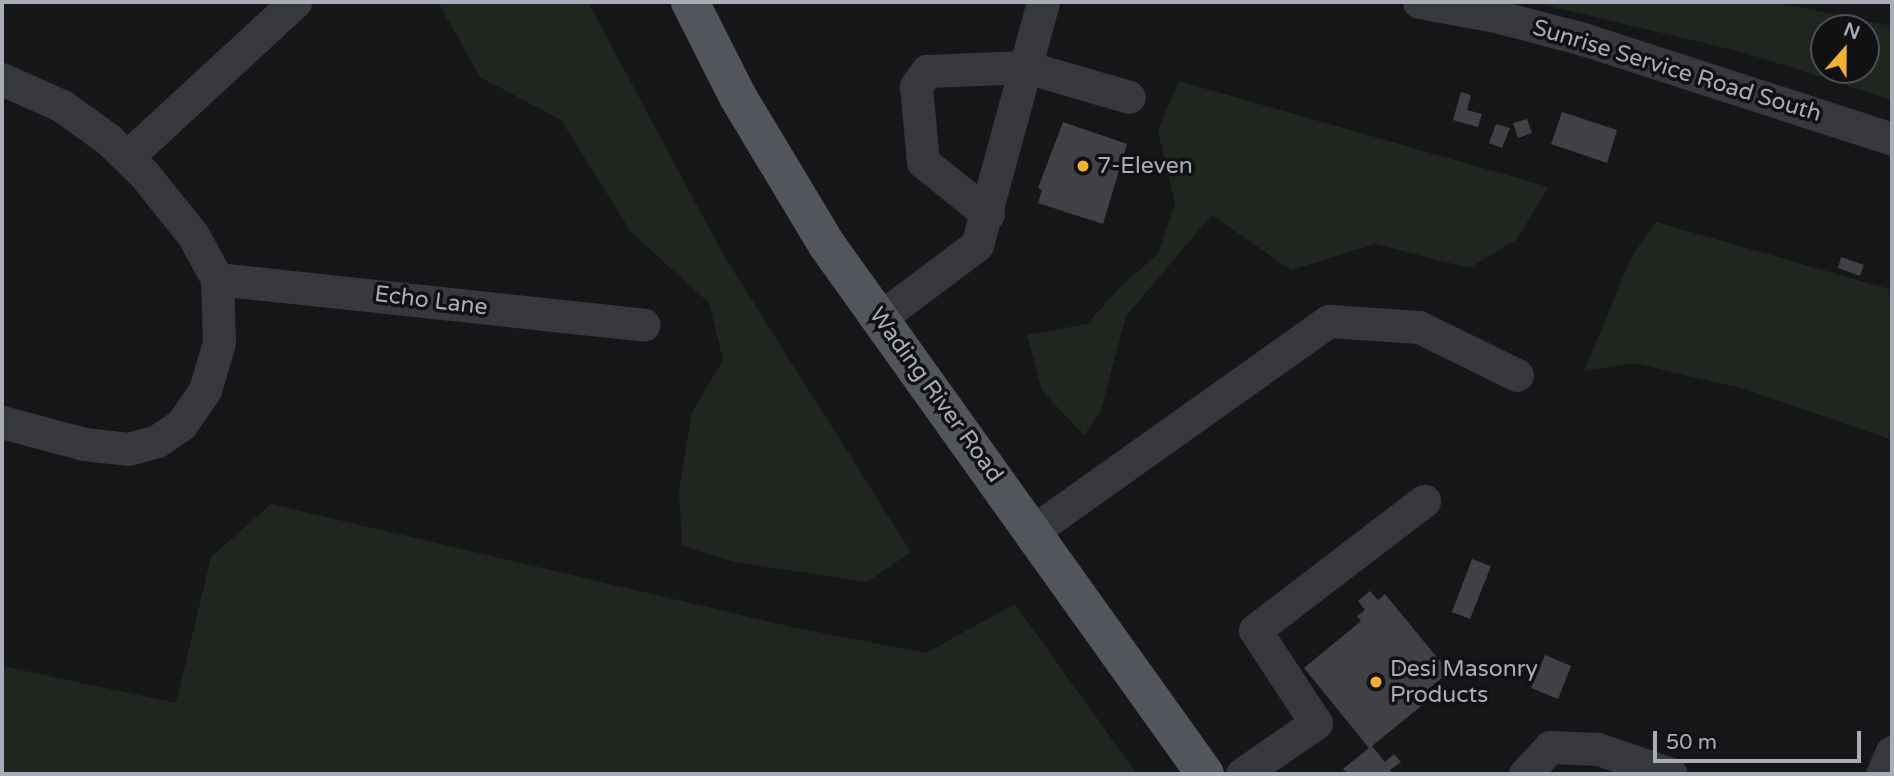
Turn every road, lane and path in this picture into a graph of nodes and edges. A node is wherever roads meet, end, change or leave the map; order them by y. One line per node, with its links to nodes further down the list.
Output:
1 (295, 2): 11 (street)
2 (690, 2): 6 (main road, Wading River Road)
3 (717, 2): 6 (main road)
4 (1042, 2): 7 (street)
5 (1419, 2): 10 (street, Sunrise Service Road South)
6 (715, 57): 14 (main road, Wading River Road)
7 (1026, 67): 9 (street); 12 (street); 12 (street)
8 (2, 79): 11 (street)
9 (1129, 97)
10 (1892, 139)
11 (127, 157): 13 (street)
12 (988, 214): 14 (street)
13 (217, 279): 15 (street, Echo Lane); 17 (street)
14 (881, 317): 19 (main road, Wading River Road)
15 (644, 325)
16 (1517, 375): 19 (street)
17 (2, 422)
18 (1424, 500): 22 (street)
19 (1033, 531): 21 (main road, Wading River Road)
20 (1892, 752): 25 (street)
21 (1205, 774)
22 (1242, 774)
23 (1525, 774): 24 (street)
24 (1671, 774)
25 (1882, 774)

